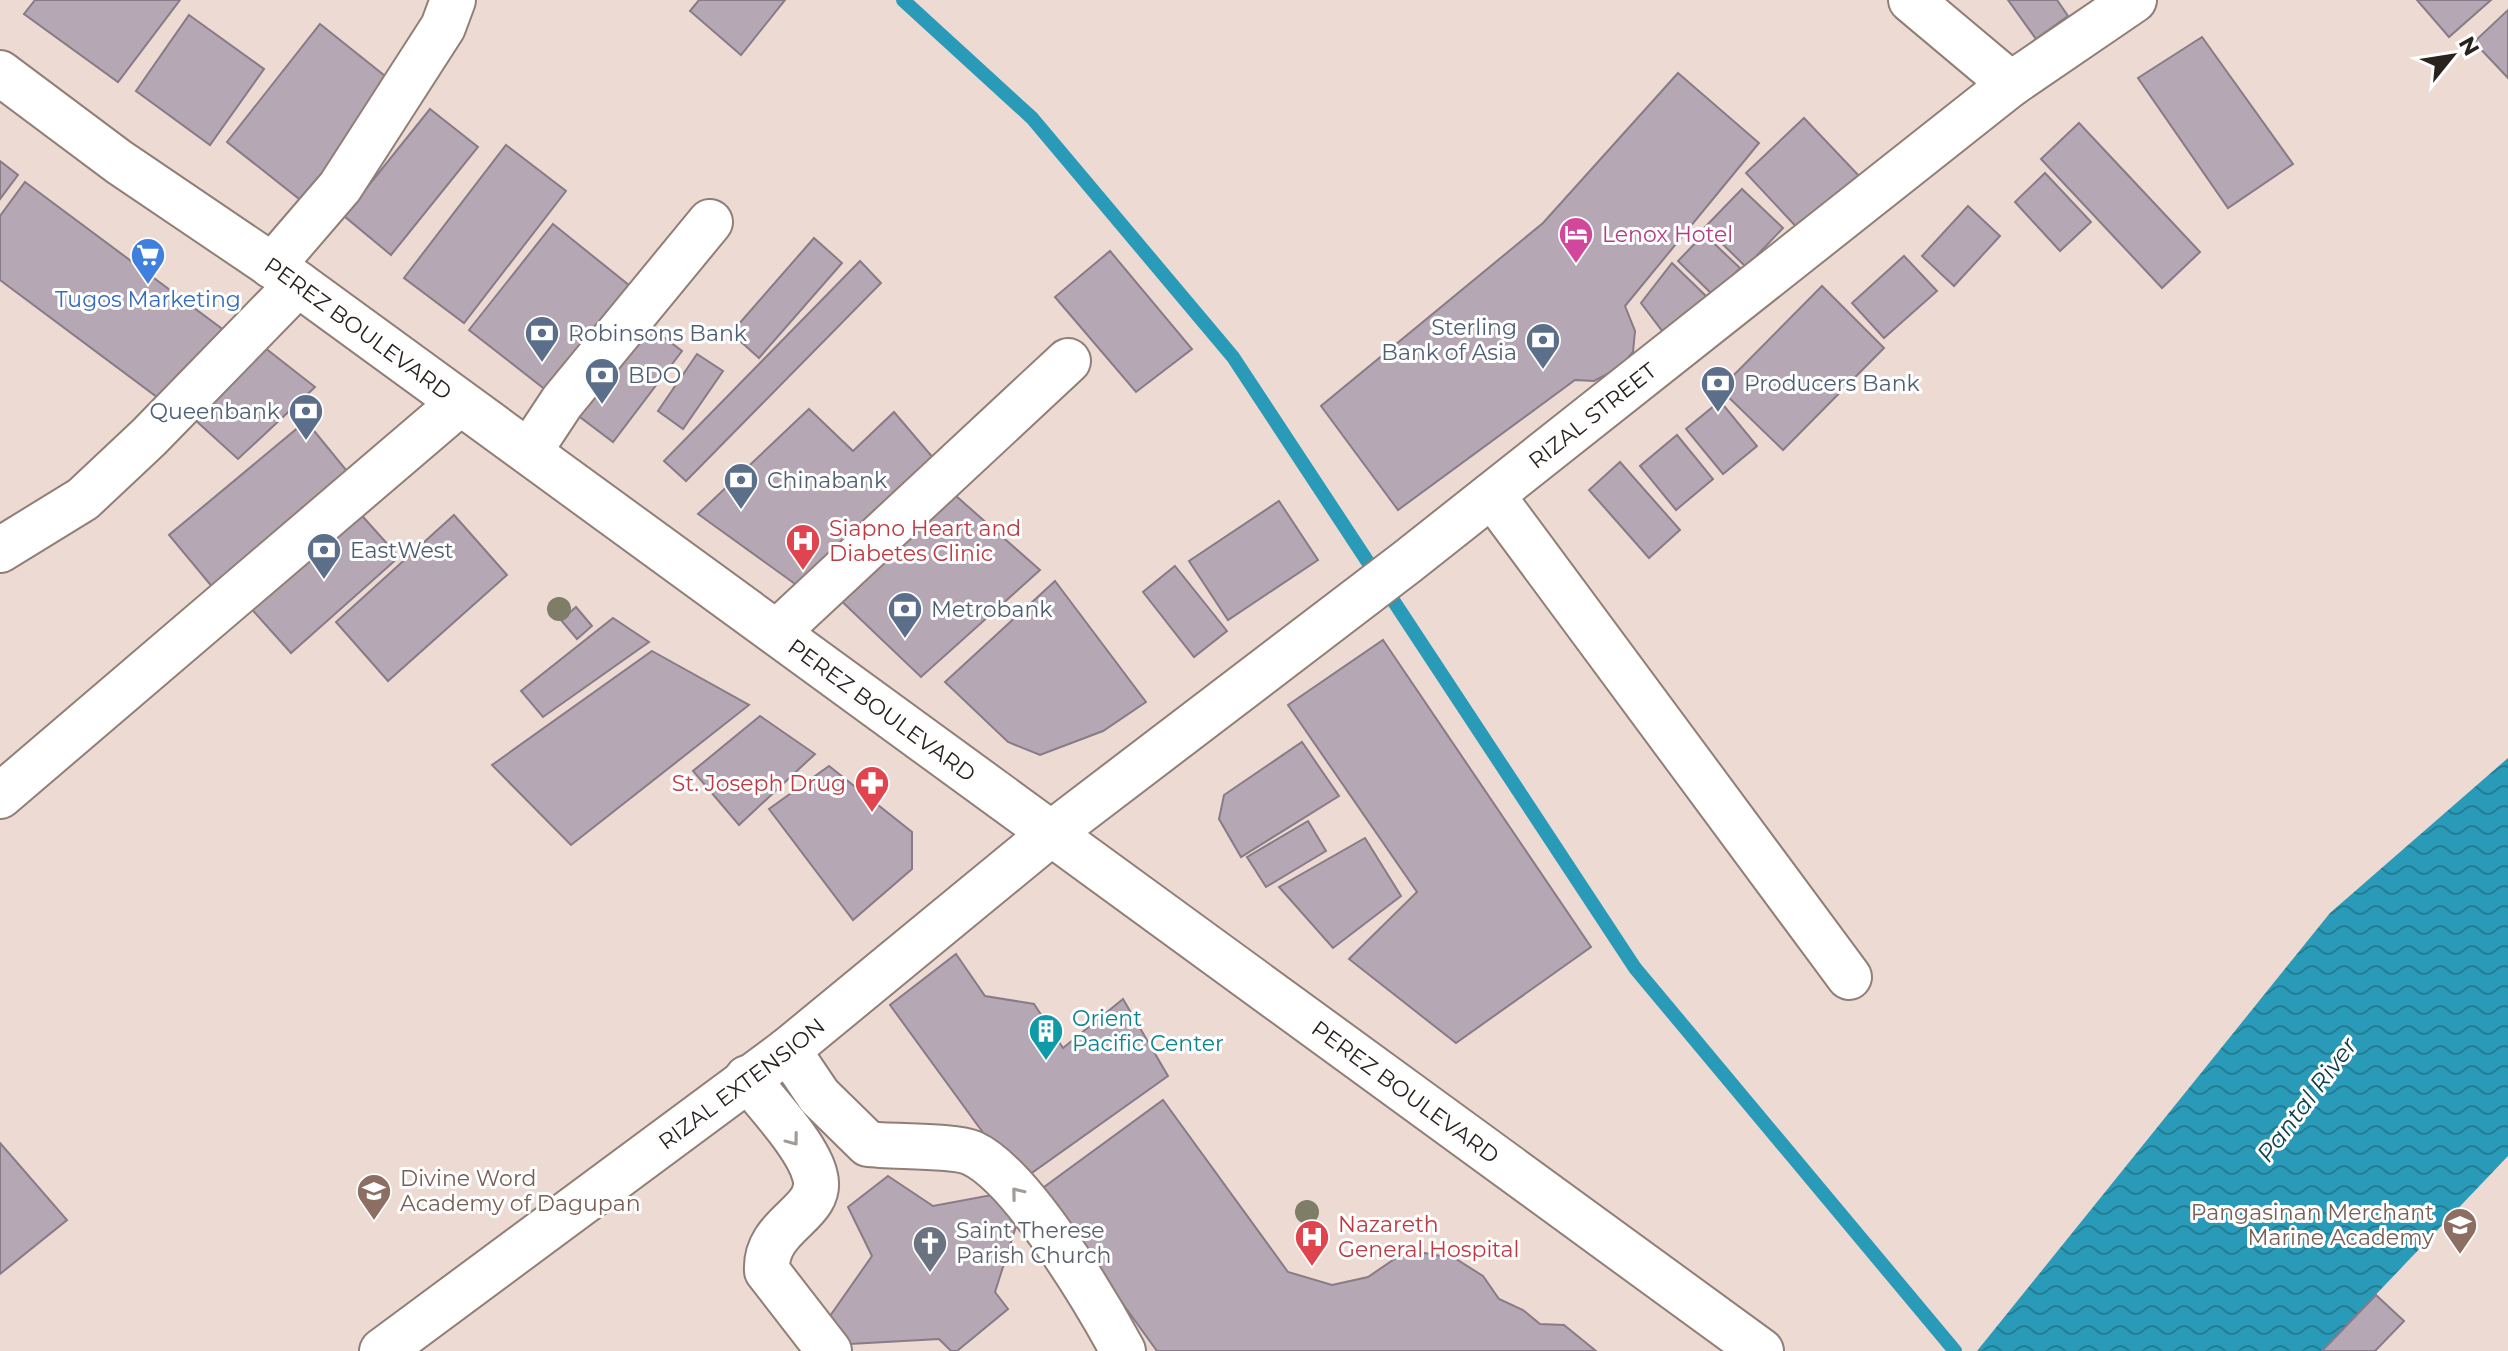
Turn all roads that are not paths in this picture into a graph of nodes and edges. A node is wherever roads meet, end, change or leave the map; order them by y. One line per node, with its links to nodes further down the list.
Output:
1 (453, 0): 7 (street)
2 (1911, 0): 5 (street)
3 (2134, 0): 5 (street, RIZAL STREET)
4 (0, 73): 7 (street, PEREZ BOULEVARD)
5 (2011, 84): 11 (street, RIZAL STREET)
6 (710, 222): 10 (street)
7 (285, 275): 9 (street, PEREZ BOULEVARD); 12 (street)
8 (1068, 361): 13 (street)
9 (460, 403): 10 (street, PEREZ BOULEVARD); 14 (street)
10 (529, 452): 13 (street, PEREZ BOULEVARD)
11 (1492, 495): 15 (street, RIZAL STREET); 16 (street)
12 (0, 550)
13 (777, 632): 15 (street, PEREZ BOULEVARD)
14 (0, 796)
15 (1053, 832): 17 (street, RIZAL EXTENSION); 22 (street, PEREZ BOULEVARD)
16 (1849, 977)
17 (788, 1050): 18 (street, RIZAL EXTENSION); 21 (street, one-way to 17)
18 (747, 1078): 19 (street, RIZAL EXTENSION); 20 (street, one-way to 20)
19 (382, 1351)
20 (829, 1351)
21 (1123, 1351)
22 (1761, 1351)

